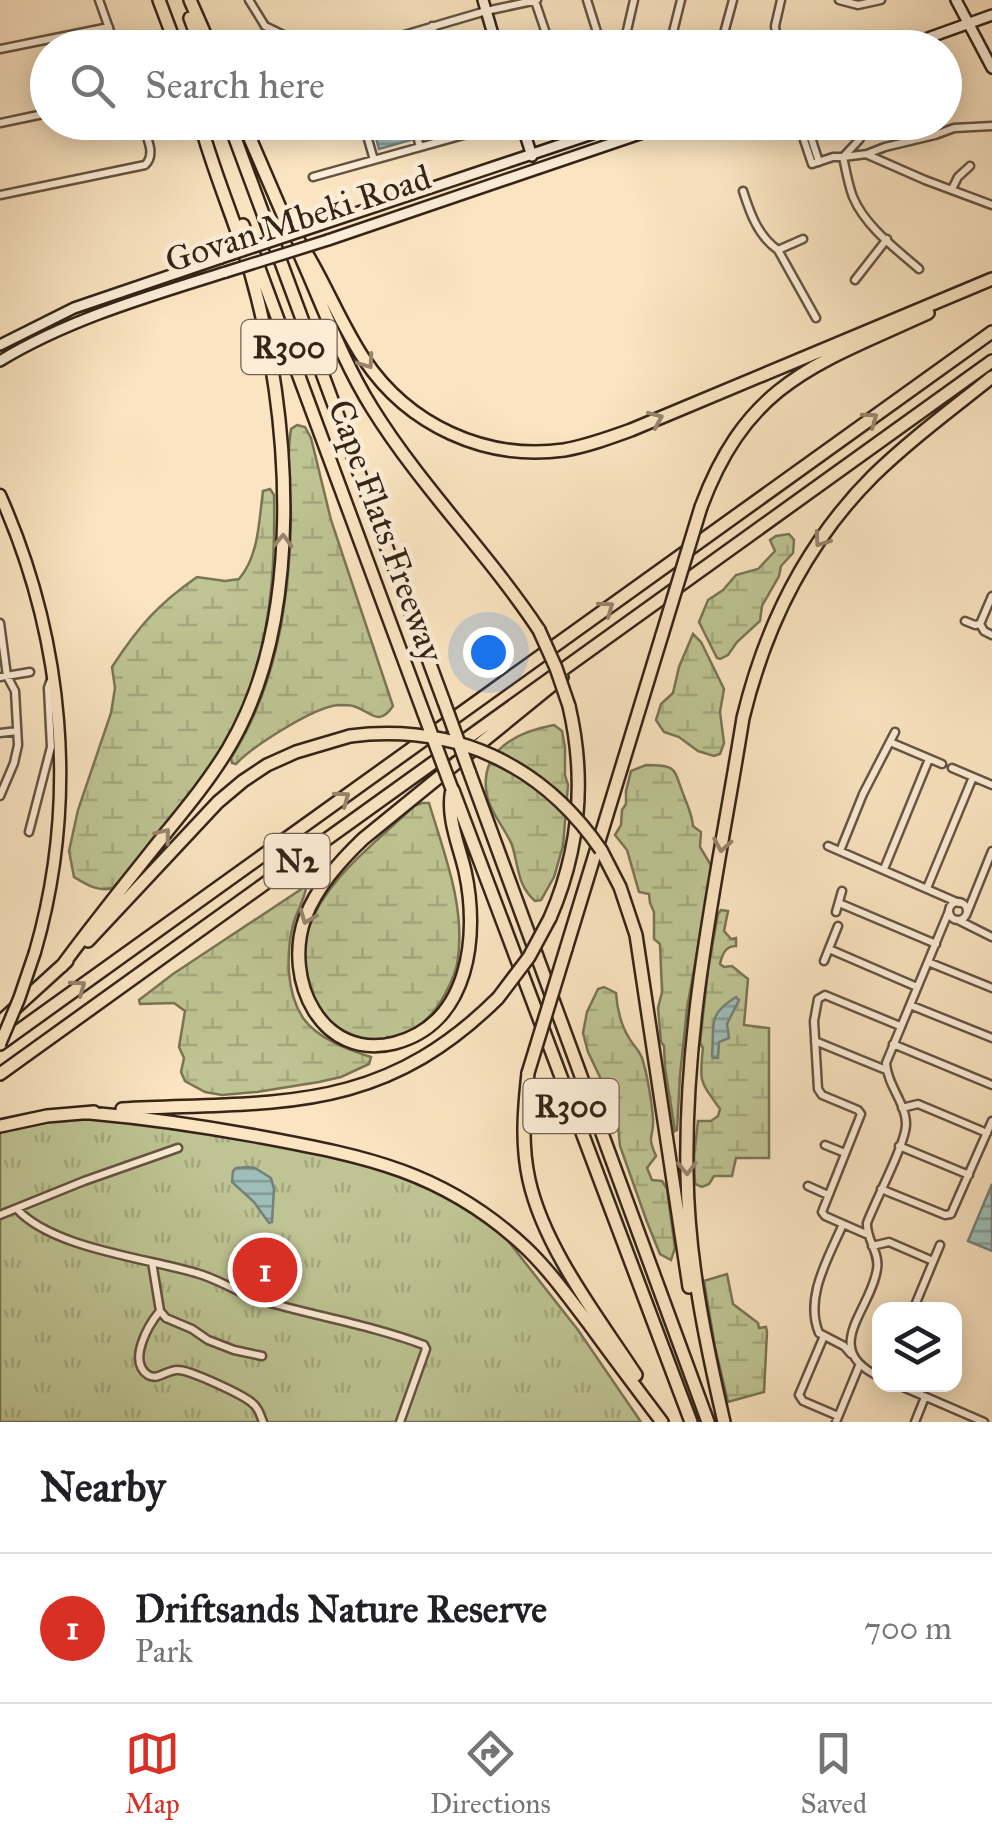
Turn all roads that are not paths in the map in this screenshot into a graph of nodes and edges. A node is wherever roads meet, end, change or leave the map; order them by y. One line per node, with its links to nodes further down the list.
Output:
1 (99, 0): 20 (street)
2 (160, 0): 23 (highway)
3 (187, 0): 24 (highway); 25 (highway)
4 (249, 0): 26 (street)
5 (483, 0): 16 (main road)
6 (536, 0): 15 (street); 30 (street)
7 (587, 0): 31 (street)
8 (634, 0): 32 (street)
9 (682, 0): 33 (street)
10 (732, 0): 34 (street)
11 (781, 0): 35 (street)
12 (839, 0): 13 (street)
13 (881, 0)
14 (956, 0): 18 (main road)
15 (516, 2): 16 (street)
16 (486, 11): 19 (street); 29 (main road)
17 (992, 16): 18 (main road)
18 (968, 24): 36 (main road); 39 (main road)
19 (432, 26): 27 (street); 28 (street)
20 (109, 27): 21 (street); 22 (street)
21 (94, 30)
22 (110, 30)
23 (171, 30)
24 (196, 30)
25 (201, 30)
26 (274, 30)
27 (418, 30)
28 (433, 30)
29 (492, 30)
30 (545, 30)
31 (596, 30)
32 (627, 30)
33 (674, 30)
34 (724, 30)
35 (776, 30)
36 (951, 30)
37 (30, 43): 38 (street)
38 (0, 49)
39 (992, 68)
40 (30, 116): 41 (street)
41 (0, 122)
42 (992, 126): 43 (street)
43 (962, 128)
44 (148, 140): 68 (street)
45 (208, 140): 127 (highway, one-way to 45)
46 (209, 140): 102 (highway, Cape Flats Freeway / R300, bridge)
47 (235, 140): 176 (highway, Cape Flats Freeway / R300, bridge)
48 (251, 140): 70 (highway)
49 (368, 140): 62 (street)
50 (418, 140): 58 (street)
51 (448, 140): 58 (street)
52 (527, 140): 59 (main road)
53 (574, 140): 59 (main road, Govan Mbeki Road)
54 (621, 140): 64 (main road, Govan Mbeki Road)
55 (808, 140): 61 (street)
56 (859, 140): 61 (street)
57 (913, 140): 60 (street)
58 (420, 148): 62 (street)
59 (532, 154): 64 (main road); 79 (main road, Govan Mbeki Road, bridge)
60 (867, 154): 61 (street); 66 (street)
61 (843, 157): 72 (street)
62 (374, 160): 65 (street)
63 (970, 166): 66 (street)
64 (536, 168): 80 (main road, Govan Mbeki Road, bridge)
65 (313, 177)
66 (952, 189): 69 (street)
67 (743, 191): 73 (street)
68 (0, 195)
69 (992, 204)
70 (284, 218): 76 (highway, one-way to 76); 141 (highway, bridge)
71 (803, 239): 73 (street)
72 (887, 239): 74 (street); 75 (street)
73 (778, 250): 77 (street)
74 (919, 270)
75 (856, 280)
76 (992, 282): 174 (highway, bridge)
77 (816, 318)
78 (992, 332): 135 (highway, N2, one-way to 78)
79 (0, 345)
80 (0, 361)
81 (992, 361): 89 (highway, N2)
82 (992, 377): 177 (highway, one-way to 177)
83 (0, 495): 92 (main road)
84 (992, 596): 87 (street)
85 (965, 621): 87 (street)
86 (0, 623): 91 (street)
87 (980, 624): 88 (street)
88 (992, 635)
89 (594, 647): 102 (highway, one-way to 102); 138 (highway, N2)
90 (30, 672): 91 (street)
91 (4, 676): 93 (street)
92 (54, 677): 104 (street); 135 (main road, bridge)
93 (17, 731): 95 (street); 103 (street)
94 (895, 732): 96 (street)
95 (0, 734)
96 (890, 742): 97 (street); 106 (street)
97 (930, 759): 98 (street); 108 (street)
98 (942, 764)
99 (952, 768): 100 (street)
100 (972, 776): 101 (street); 110 (street)
101 (992, 785)
102 (452, 790): 175 (highway, R300)
103 (0, 796)
104 (28, 832)
105 (828, 846): 106 (street)
106 (840, 852): 108 (street)
107 (992, 852): 109 (street)
108 (884, 870): 110 (street)
109 (979, 882): 111 (street); 114 (street)
110 (928, 888): 113 (street)
111 (992, 888)
112 (842, 891): 115 (street)
113 (945, 895): 116 (street); 117 (street)
114 (973, 897): 116 (street); 119 (street)
115 (839, 903): 118 (street); 123 (street)
116 (961, 903): 117 (street); 119 (street)
117 (950, 910): 119 (street); 120 (street)
118 (836, 912)
119 (961, 917): 120 (street); 122 (street)
120 (944, 924): 123 (street)
121 (838, 926): 124 (street)
122 (992, 936)
123 (936, 944): 126 (street)
124 (829, 949): 125 (street); 128 (street)
125 (824, 961)
126 (928, 962): 128 (street); 129 (street)
127 (62, 966): 131 (highway); 177 (highway, bridge)
128 (917, 987): 130 (street)
129 (992, 988)
130 (910, 1005): 132 (street); 133 (street)
131 (0, 1022)
132 (900, 1026): 134 (street); 136 (street)
133 (992, 1038)
134 (815, 1041): 137 (street); 148 (street)
135 (0, 1044)
136 (893, 1044): 137 (street); 139 (street)
137 (886, 1070): 140 (street)
138 (0, 1074)
139 (992, 1086)
140 (902, 1108): 144 (street); 146 (street)
141 (90, 1112): 143 (highway); 174 (highway)
142 (992, 1121): 144 (street)
143 (0, 1126)
144 (987, 1134): 149 (street)
145 (824, 1145): 148 (street)
146 (899, 1146): 149 (street); 151 (street)
147 (178, 1148): 153 (street)
148 (845, 1152): 152 (street)
149 (969, 1176): 151 (street)
150 (808, 1186): 152 (street)
151 (881, 1189): 156 (street)
152 (828, 1195): 155 (street)
153 (17, 1209): 154 (street); 160 (street)
154 (0, 1215)
155 (843, 1224): 156 (street); 163 (street)
156 (867, 1234): 158 (street)
157 (940, 1245): 159 (street)
158 (872, 1246): 159 (street); 165 (street)
159 (933, 1260): 161 (street)
160 (152, 1262): 162 (street); 173 (street)
161 (916, 1302)
162 (160, 1311): 164 (street); 172 (street)
163 (824, 1336): 165 (street); 170 (street)
164 (262, 1356)
165 (853, 1356): 166 (street)
166 (860, 1366): 167 (street); 170 (street)
167 (872, 1373)
168 (914, 1392): 169 (street)
169 (925, 1397): 171 (street); 178 (street)
170 (837, 1419)
171 (970, 1419): 179 (street)
172 (263, 1422)
173 (400, 1422)
174 (662, 1422)
175 (691, 1422)
176 (708, 1422)
177 (723, 1422)
178 (915, 1422)
179 (984, 1422)

